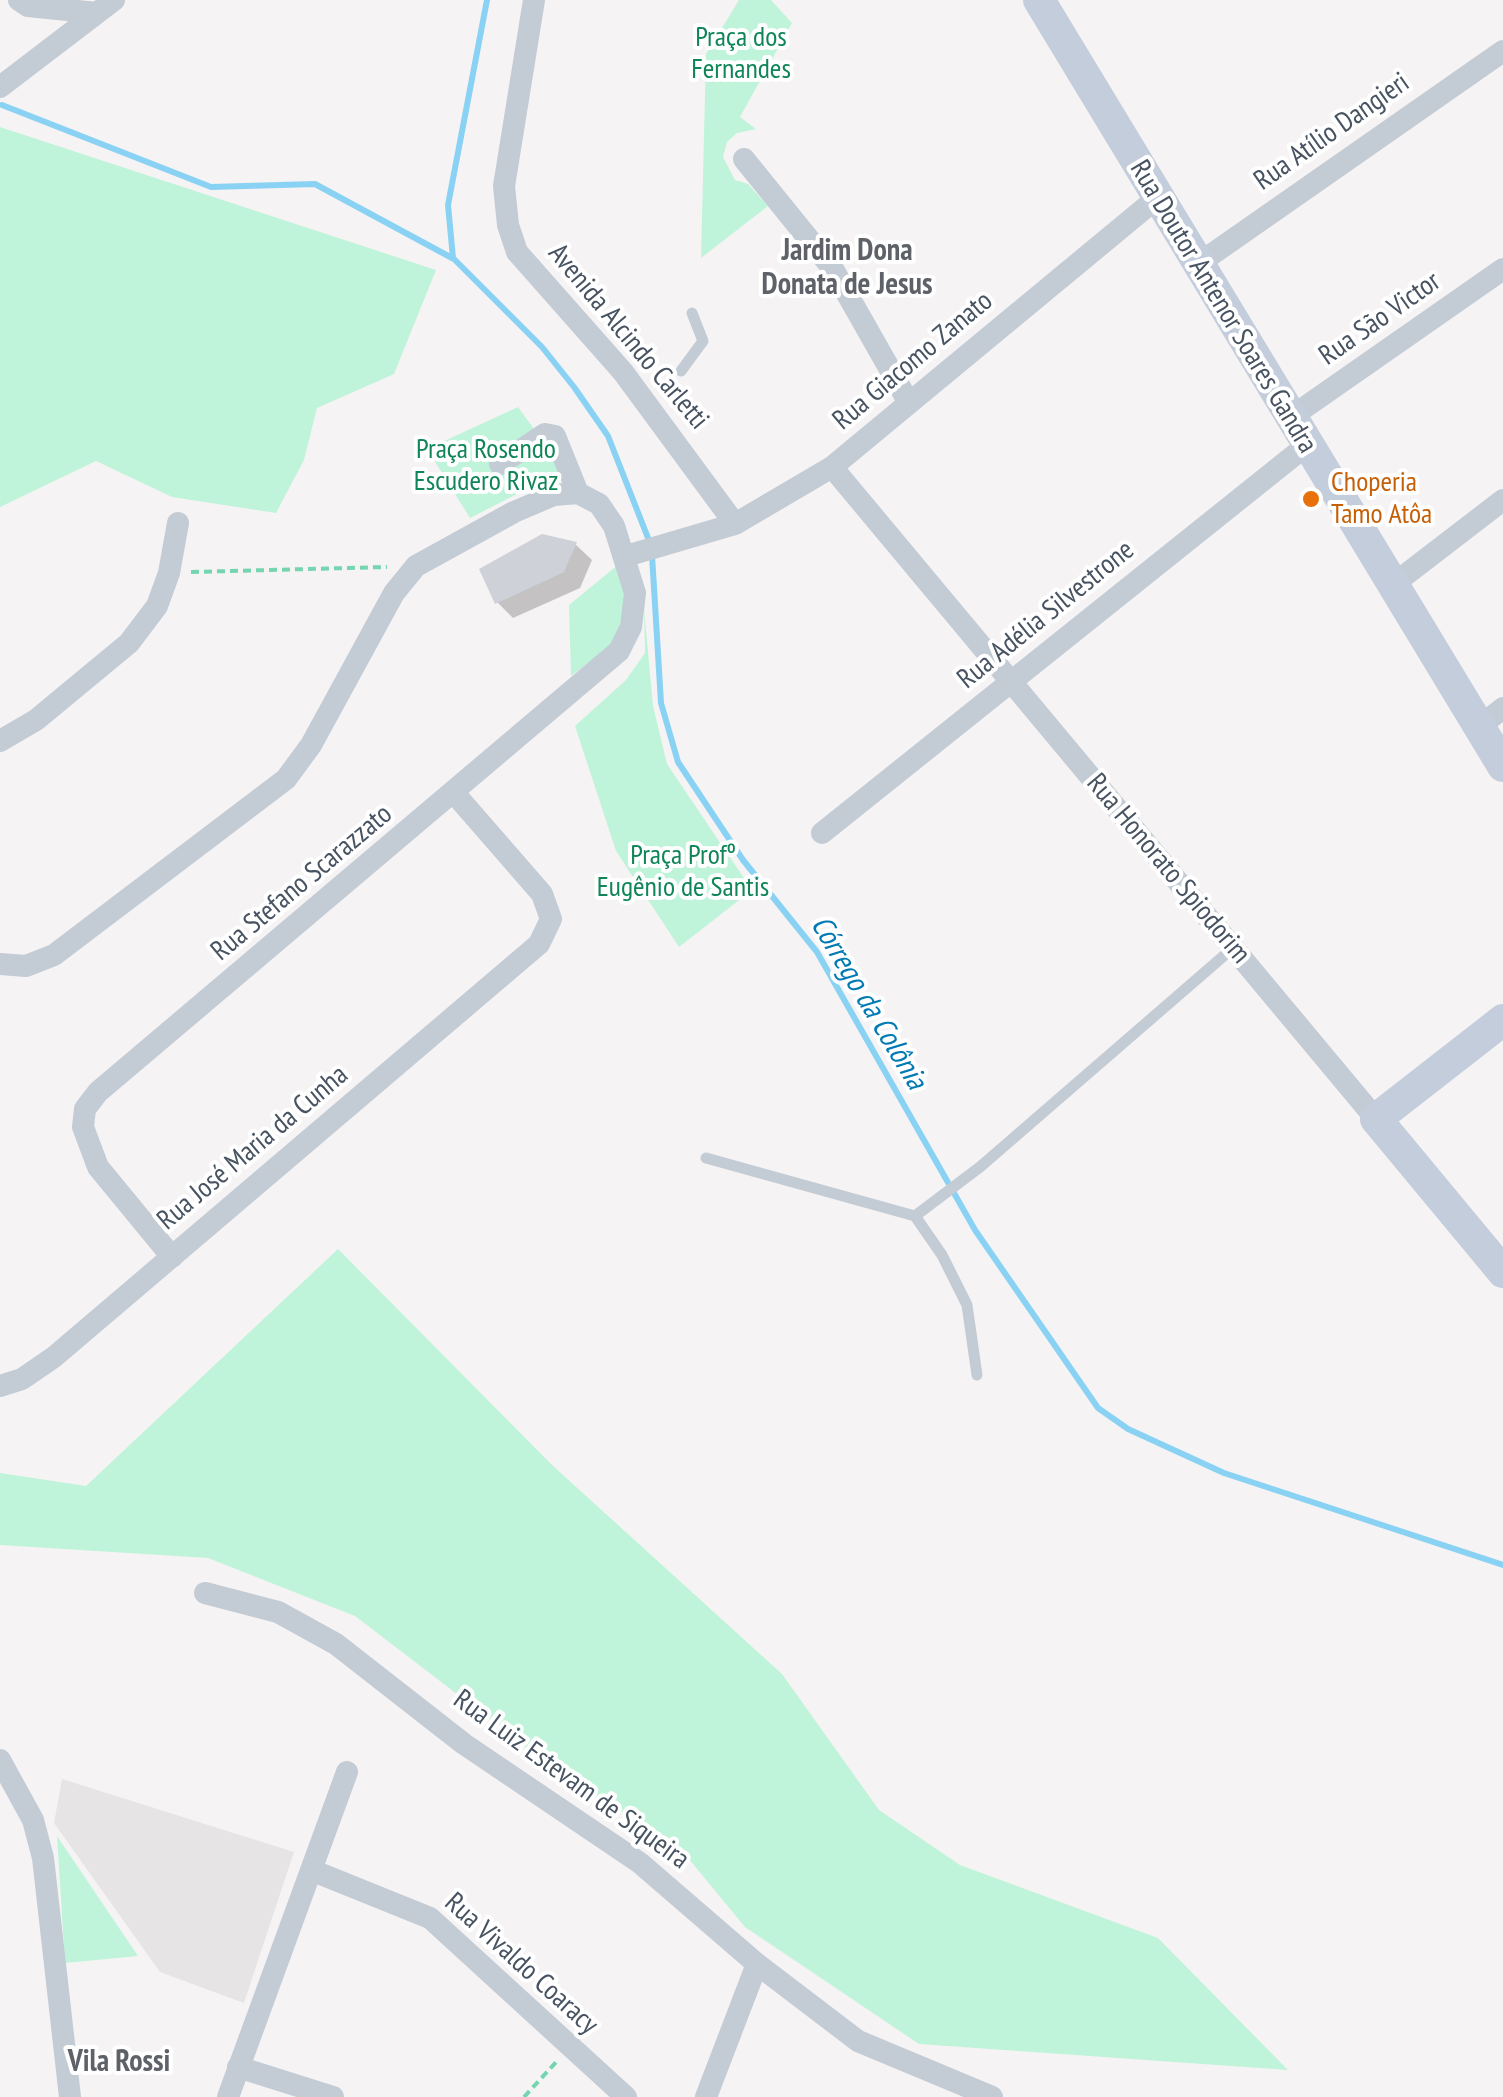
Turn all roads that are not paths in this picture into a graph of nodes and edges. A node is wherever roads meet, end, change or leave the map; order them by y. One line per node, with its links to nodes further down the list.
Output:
1 (19, 0): 4 (street)
2 (534, 0): 20 (street, Avenida Alcindo Carletti)
3 (1039, 0): 8 (main road, Rua Doutor Antenor Soares Gandra)
4 (105, 7): 6 (street)
5 (1503, 52): 9 (street, Rua Atílio Dangieri)
6 (0, 87)
7 (744, 159): 13 (street)
8 (1157, 198): 9 (main road, Rua Doutor Antenor Soares Gandra); 13 (street, Rua Giacomo Zanato)
9 (1198, 264): 14 (main road, Rua Doutor Antenor Soares Gandra)
10 (1503, 269): 14 (street, Rua São Victor)
11 (692, 313): 12 (lane)
12 (681, 371)
13 (909, 403): 16 (street, Rua Giacomo Zanato)
14 (1299, 431): 22 (main road, Rua Doutor Antenor Soares Gandra); 23 (street, Rua Adélia Silvestrone)
15 (500, 464): 17 (street)
16 (832, 467): 20 (street, Rua Giacomo Zanato); 23 (street, Rua Honorato Spiodorim)
17 (578, 493): 21 (street, Rua Stefano Scarazzato); 30 (street)
18 (1503, 500): 22 (street)
19 (178, 523): 25 (street)
20 (735, 524): 21 (street, Rua Giacomo Zanato)
21 (634, 554): 27 (street, Rua Stefano Scarazzato)
22 (1392, 586): 24 (main road, Rua Doutor Antenor Soares Gandra)
23 (1011, 682): 28 (street, Rua Adélia Silvestrone); 29 (street, Rua Honorato Spiodorim)
24 (1491, 718): 26 (main road, Rua Doutor Antenor Soares Gandra)
25 (0, 740)
26 (1503, 766)
27 (455, 794): 35 (street, Rua Stefano Scarazzato); 35 (street, Rua José Maria da Cunha)
28 (822, 833)
29 (1234, 946): 32 (street, Rua Honorato Spiodorim); 34 (lane)
30 (0, 964)
31 (1503, 1020): 32 (main road)
32 (1376, 1119): 36 (main road, Rua Honorato Spiodorim)
33 (706, 1158): 34 (lane)
34 (914, 1216): 37 (lane)
35 (172, 1257): 38 (street, Rua José Maria da Cunha)
36 (1503, 1272)
37 (977, 1375)
38 (0, 1386)
39 (205, 1593): 43 (street, Rua Luiz Estevam de Siqueira)
40 (0, 1760): 45 (street)
41 (347, 1772): 42 (street)
42 (311, 1870): 44 (street); 48 (street, Rua Vivaldo Coaracy)
43 (757, 1964): 49 (street); 50 (street, Rua Luiz Estevam de Siqueira)
44 (238, 2067): 46 (street); 47 (street)
45 (70, 2097)
46 (228, 2097)
47 (333, 2097)
48 (626, 2097)
49 (706, 2097)
50 (992, 2097)

